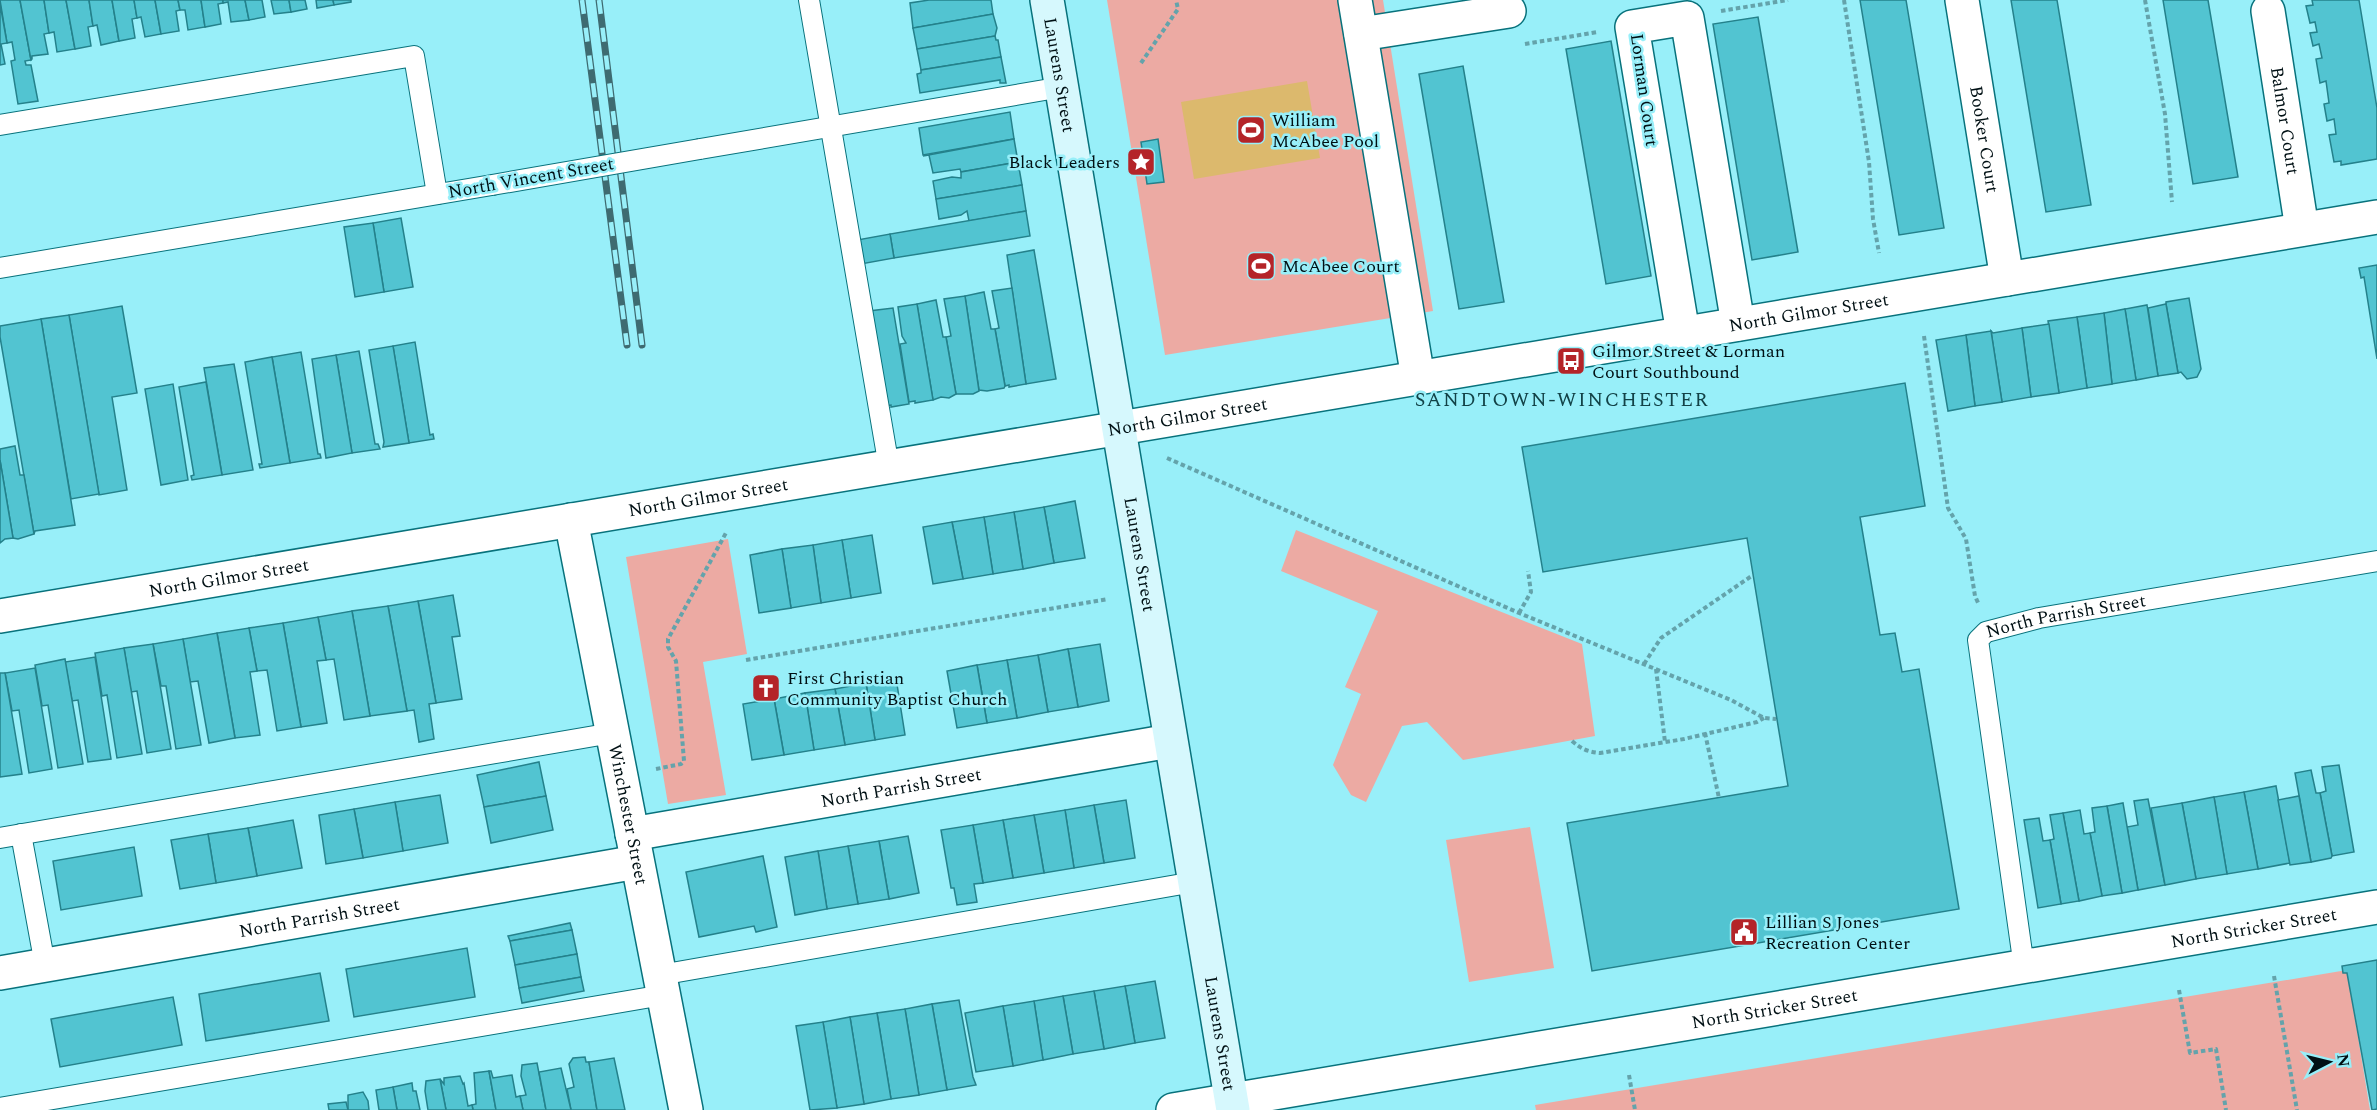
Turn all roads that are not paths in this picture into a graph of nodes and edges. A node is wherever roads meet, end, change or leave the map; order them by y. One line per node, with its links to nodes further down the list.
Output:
1 (809, 0): 10 (lane)
2 (1047, 0): 8 (street, Laurens Street)
3 (1355, 0): 7 (street)
4 (1962, 0): 15 (street, Booker Court)
5 (1509, 11): 7 (street)
6 (2268, 11): 13 (street, Balmor Court)
7 (1361, 34): 18 (street)
8 (1062, 87): 10 (lane, North Vincent Street); 19 (street, Laurens Street)
9 (0, 126): 11 (lane)
10 (831, 127): 11 (lane, North Vincent Street, bridge); 20 (lane)
11 (437, 194): 14 (lane, North Vincent Street)
12 (2377, 217): 13 (street, North Gilmor Street)
13 (2302, 229): 15 (street, North Gilmor Street)
14 (0, 268)
15 (2007, 279): 16 (street, North Gilmor Street)
16 (1738, 324): 17 (street, North Gilmor Street); 17 (street, Lorman Court)
17 (1683, 333): 18 (street, North Gilmor Street)
18 (1418, 378): 19 (street, North Gilmor Street)
19 (1117, 428): 20 (street, North Gilmor Street); 25 (street, Laurens Street)
20 (889, 466): 21 (street, North Gilmor Street)
21 (571, 520): 23 (street, North Gilmor Street); 24 (street, Winchester Street)
22 (2377, 561): 32 (lane, North Parrish Street)
23 (0, 616)
24 (612, 733): 26 (lane); 28 (street, Winchester Street)
25 (1170, 741): 28 (street, North Parrish Street); 29 (street, Laurens Street)
26 (21, 834): 27 (lane); 31 (lane)
27 (0, 838)
28 (635, 848): 31 (street, North Parrish Street); 34 (street, Winchester Street)
29 (1194, 882): 34 (lane); 35 (street, Laurens Street)
30 (2377, 907): 32 (street, North Stricker Street)
31 (45, 965): 33 (street, North Parrish Street)
32 (2024, 967): 35 (street, North Stricker Street)
33 (0, 973)
34 (661, 985): 36 (lane); 37 (street, Winchester Street)
35 (1232, 1105): 38 (street, North Stricker Street)
36 (0, 1108)
37 (686, 1110)
38 (1173, 1110)

